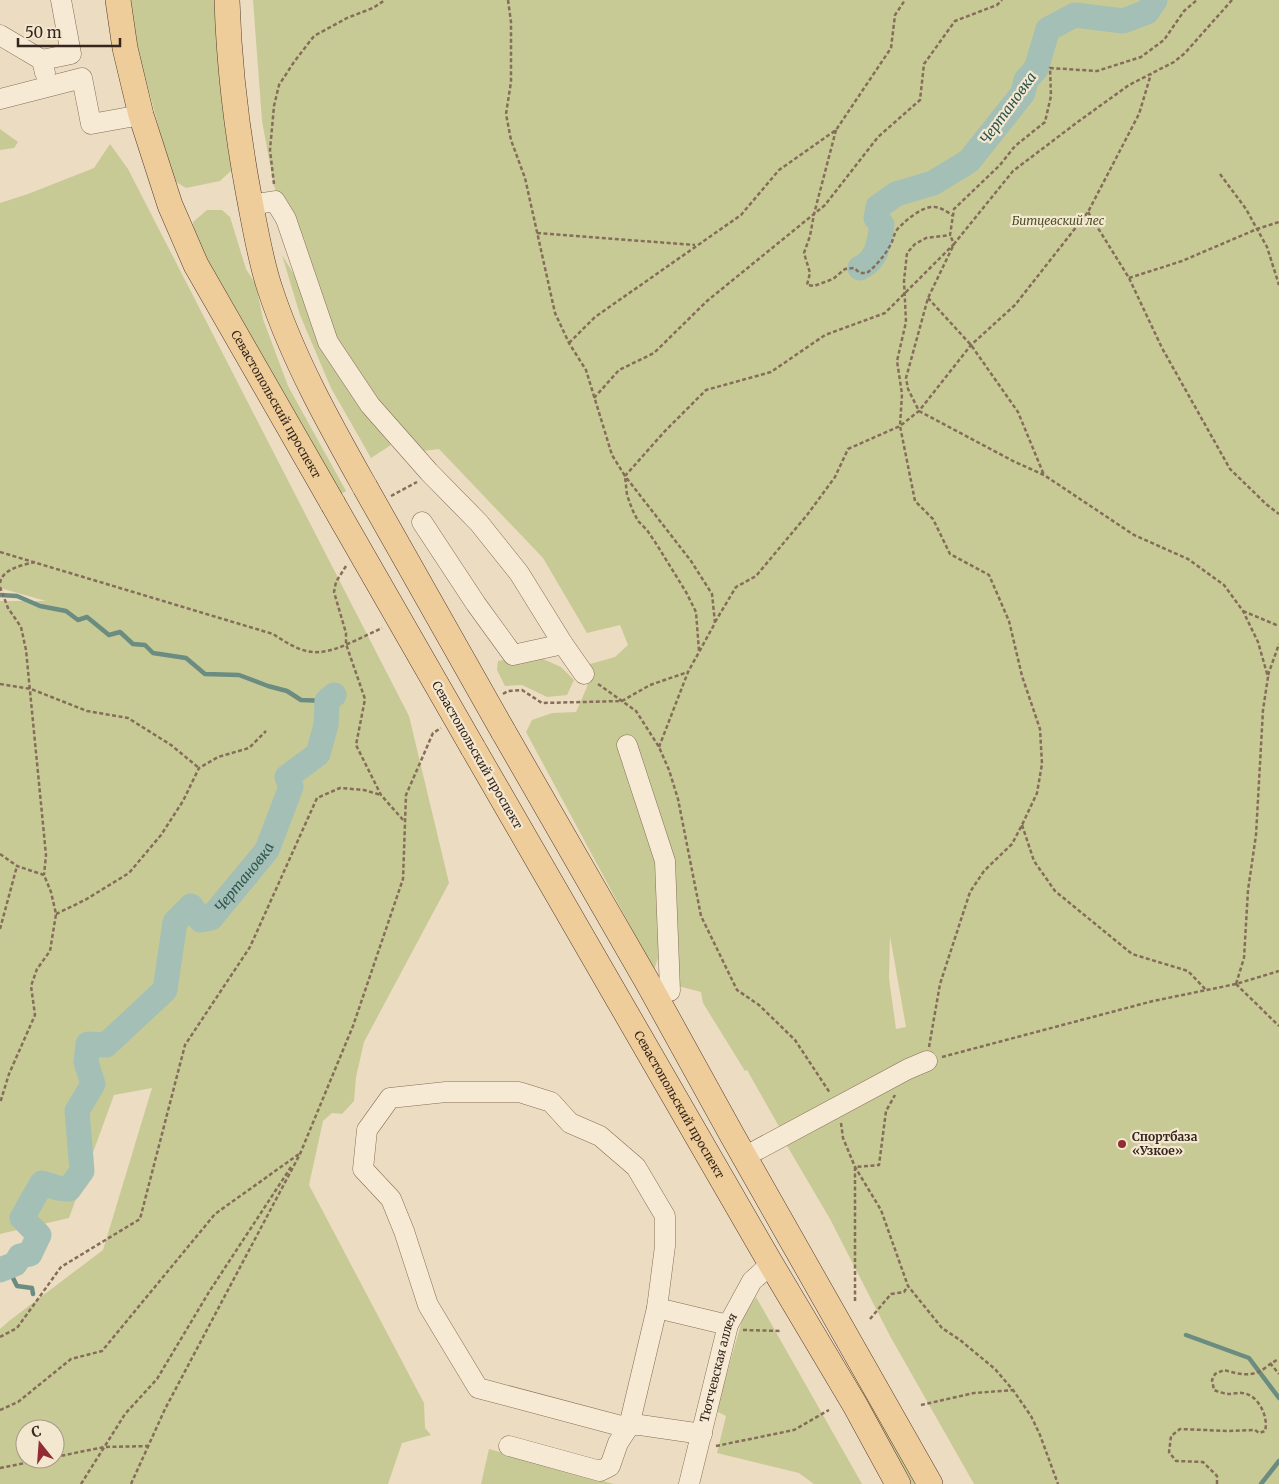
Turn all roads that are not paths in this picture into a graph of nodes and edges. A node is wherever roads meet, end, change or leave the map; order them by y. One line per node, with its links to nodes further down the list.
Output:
1 (62, 0): 5 (street)
2 (118, 0): 8 (main road, Севастопольский проспект)
3 (227, 0): 9 (main road)
4 (0, 35): 5 (street)
5 (42, 60): 6 (street)
6 (47, 87): 7 (street); 8 (street)
7 (0, 98)
8 (141, 115): 17 (main road, Севастопольский проспект, bridge)
9 (251, 205): 11 (street); 16 (main road, bridge)
10 (422, 522): 11 (street)
11 (564, 644): 12 (street)
12 (584, 674)
13 (627, 745): 14 (street)
14 (670, 991)
15 (917, 1065): 16 (street)
16 (744, 1157): 25 (main road)
17 (771, 1264): 19 (street, Тютчевская аллея); 24 (main road, Севастопольский проспект)
18 (657, 1308): 19 (street); 20 (street); 20 (street)
19 (728, 1327): 21 (street, Тютчевская аллея)
20 (629, 1426): 21 (street); 22 (street)
21 (700, 1442): 23 (street, Тютчевская аллея)
22 (509, 1446)
23 (689, 1484)
24 (898, 1484)
25 (930, 1484)

